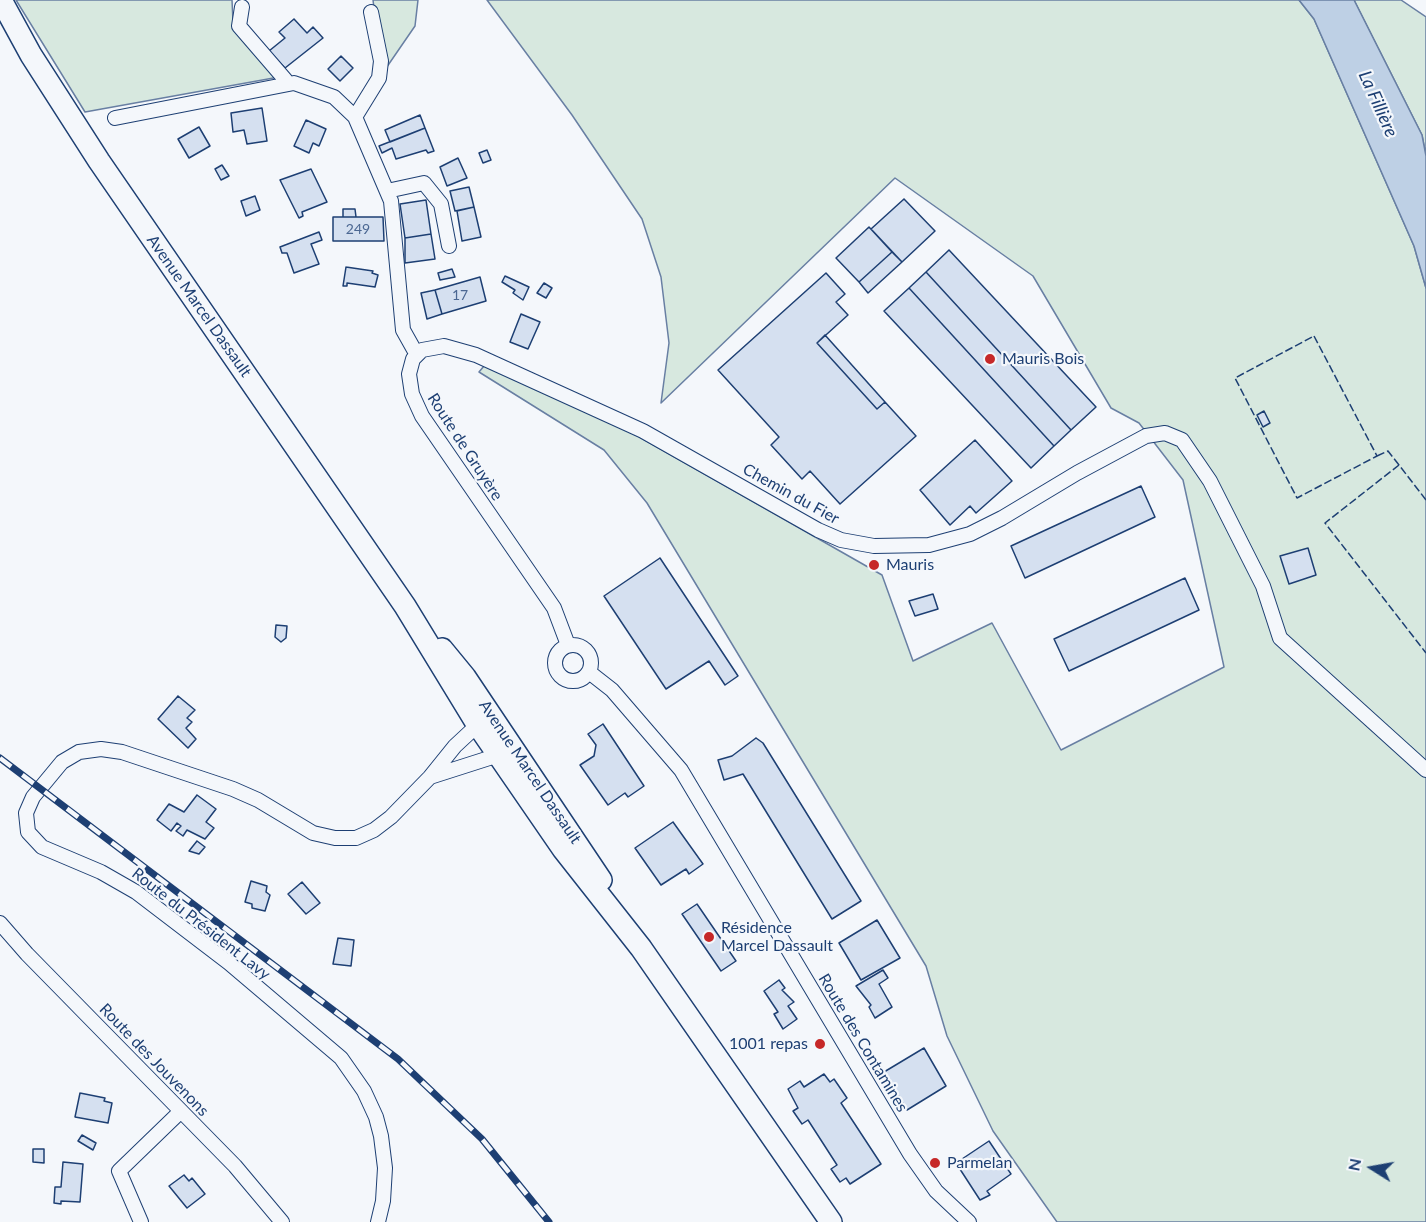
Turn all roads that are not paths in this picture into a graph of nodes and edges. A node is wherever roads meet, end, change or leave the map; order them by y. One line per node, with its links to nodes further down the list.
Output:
1 (1, 0): 12 (main road, Avenue Marcel Dassault)
2 (242, 8): 4 (street)
3 (370, 12): 5 (street)
4 (289, 84): 5 (street); 6 (street)
5 (355, 117): 7 (street)
6 (115, 118)
7 (387, 191): 8 (street); 9 (street)
8 (449, 246)
9 (417, 355): 10 (street, Route de Gruyère); 14 (street, Chemin du Fier)
10 (568, 645): 11 (street); 11 (street)
11 (589, 672): 22 (street, Route des Contamines)
12 (484, 719): 13 (main road, Avenue Marcel Dassault); 15 (street, Route du Président Lavy)
13 (506, 752): 15 (street, Route du Président Lavy); 21 (main road, Avenue Marcel Dassault)
14 (1426, 770)
15 (430, 777): 20 (street, Route du Président Lavy)
16 (0, 923): 17 (street, Route des Jouvenons)
17 (180, 1112): 18 (street); 19 (street, Route des Jouvenons)
18 (141, 1222)
19 (282, 1222)
20 (378, 1222)
21 (831, 1222)
22 (969, 1222)

